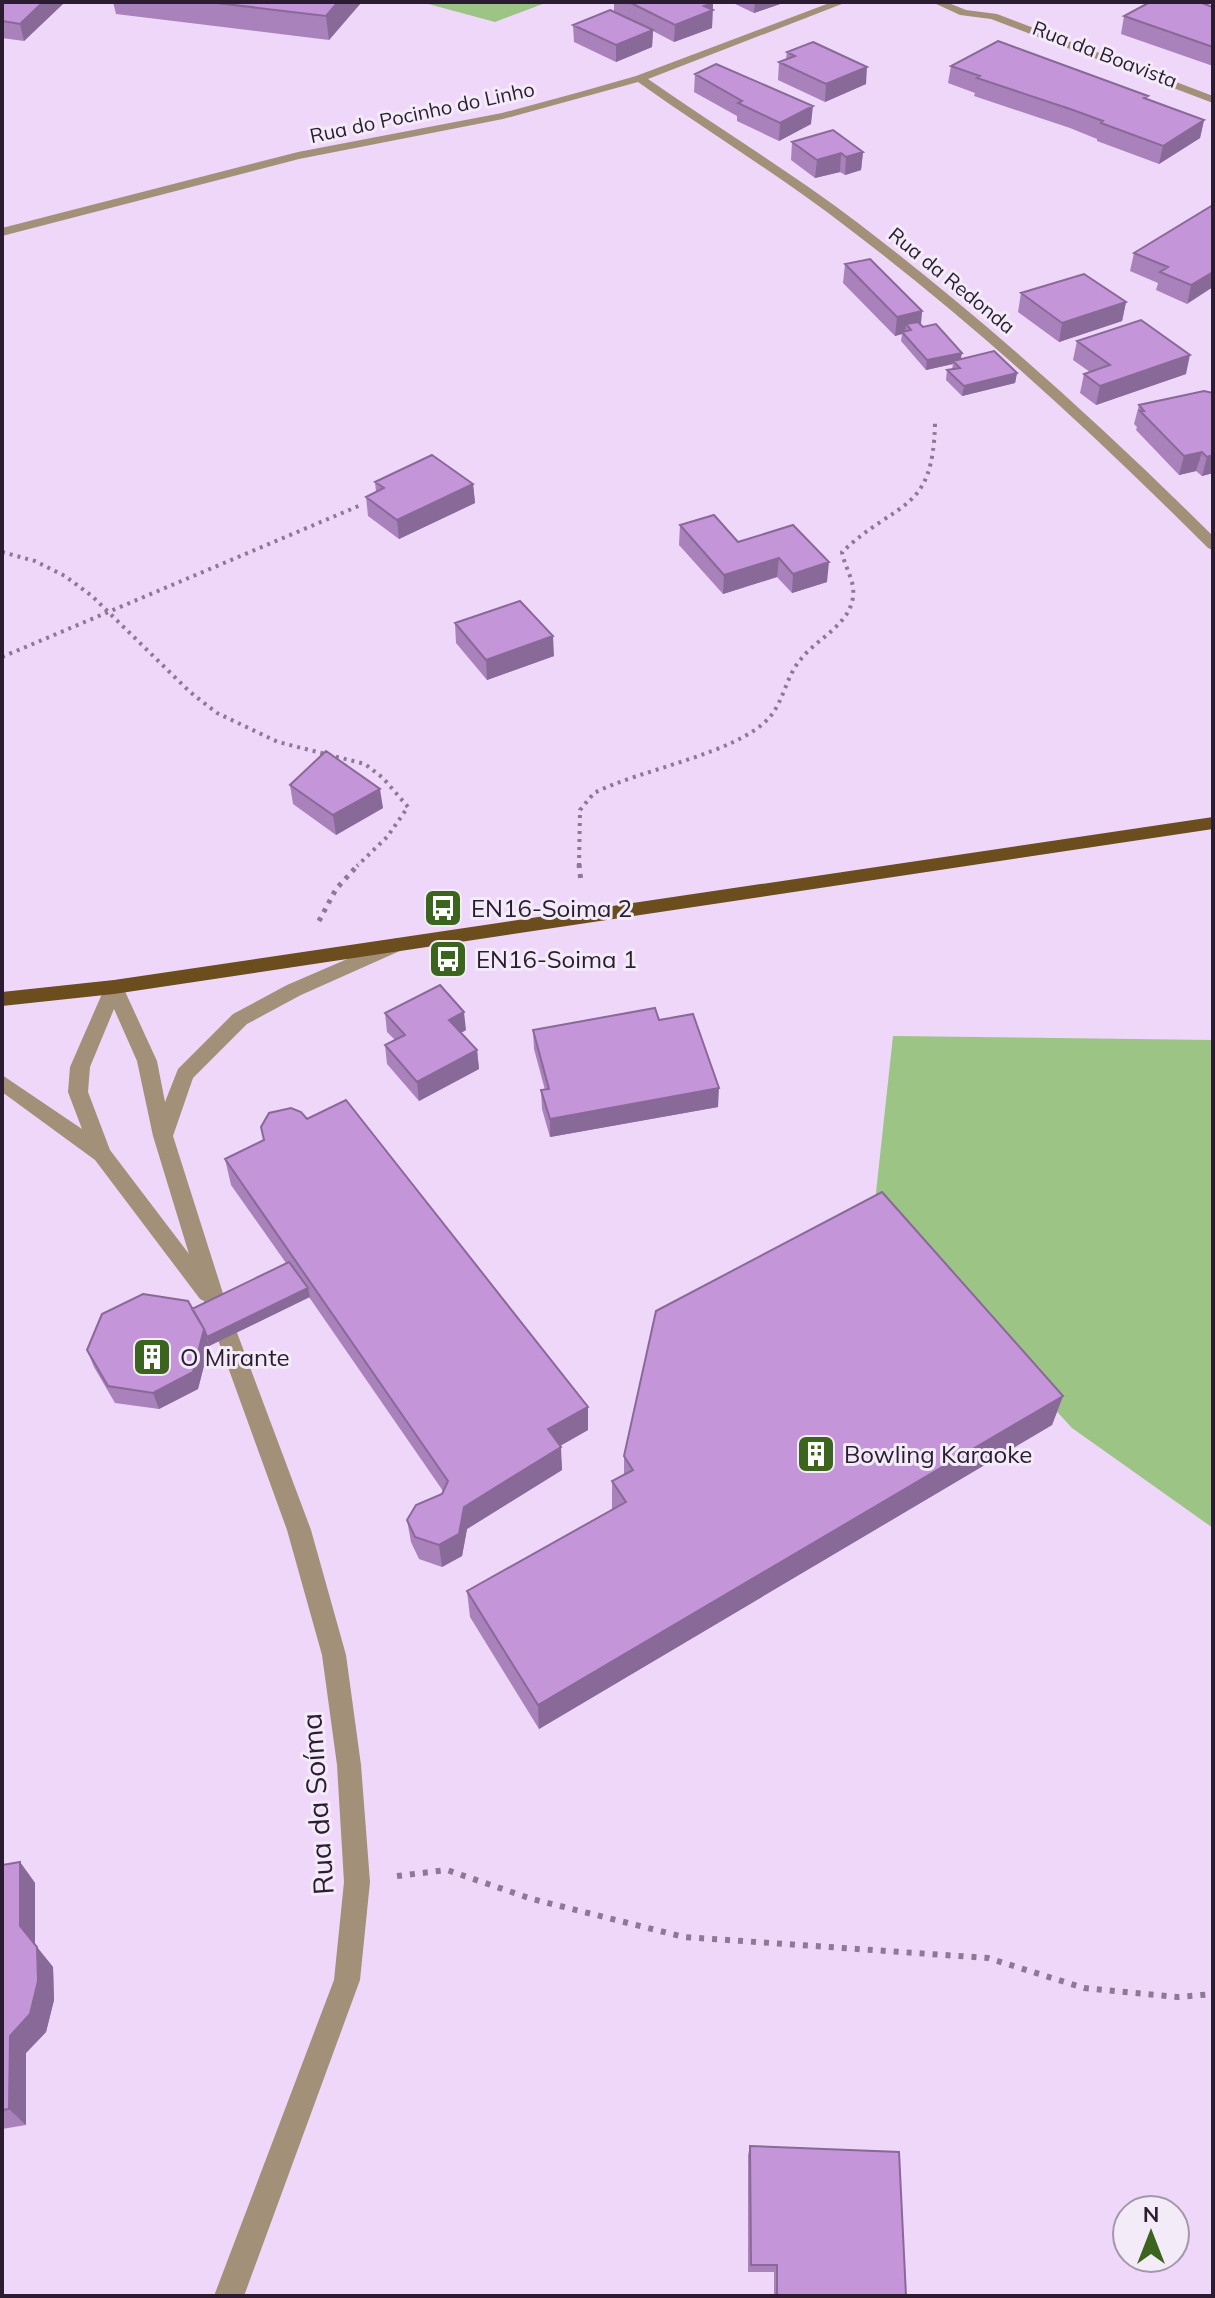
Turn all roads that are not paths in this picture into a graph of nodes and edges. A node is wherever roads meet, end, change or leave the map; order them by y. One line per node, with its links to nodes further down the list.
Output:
1 (842, 2): 4 (street, Rua do Pocinho do Linho)
2 (937, 2): 3 (street)
3 (964, 13): 5 (street, Rua da Boavista); 6 (street, Rua da Boavista)
4 (640, 78): 7 (street, Rua do Pocinho do Linho); 8 (street, Rua da Redonda)
5 (1157, 93)
6 (1213, 100)
7 (2, 232)
8 (1213, 545)
9 (1213, 823): 10 (main road)
10 (403, 942): 11 (main road); 14 (street)
11 (114, 987): 12 (main road); 14 (street); 15 (street)
12 (2, 999)
13 (2, 1082): 15 (street)
14 (163, 1136): 16 (street)
15 (102, 1154): 16 (street)
16 (216, 1306): 17 (street, Rua da Soíma)
17 (229, 2296)

